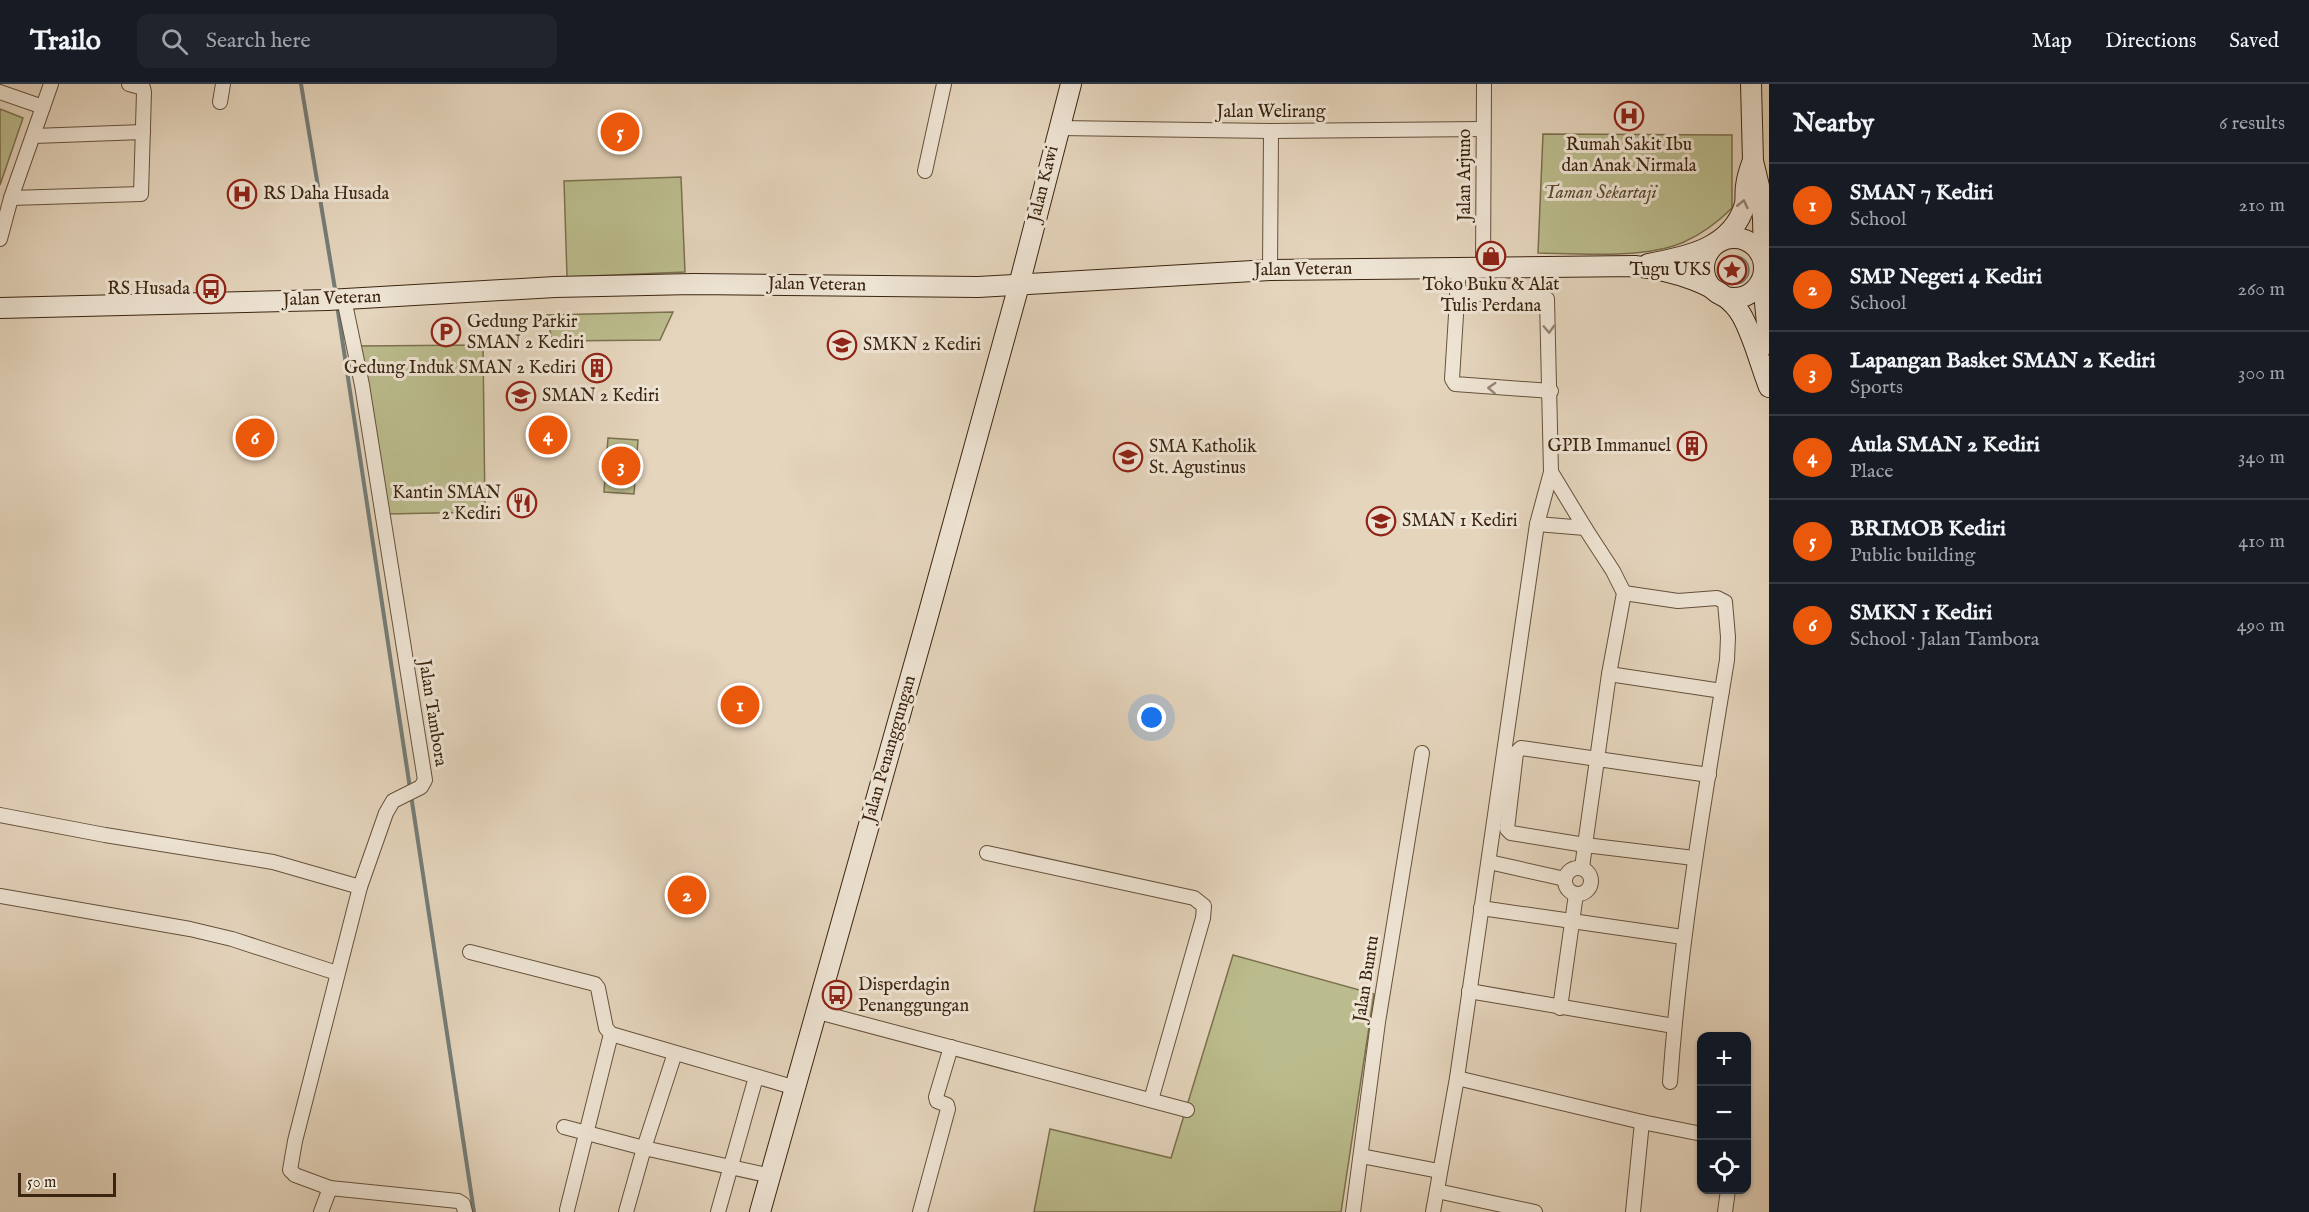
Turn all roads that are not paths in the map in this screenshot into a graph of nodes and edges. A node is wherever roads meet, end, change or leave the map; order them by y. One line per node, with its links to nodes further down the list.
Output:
1 (223, 84): 9 (street)
2 (944, 84): 17 (street)
3 (1071, 84): 11 (main road, Jalan Kawi)
4 (1484, 84): 12 (street, Jalan Arjuno)
5 (1751, 84): 16 (main road)
6 (48, 85): 10 (street)
7 (134, 85): 14 (street)
8 (0, 92): 10 (street)
9 (220, 102)
10 (43, 107): 15 (street)
11 (1059, 128): 13 (street, Jalan Welirang); 26 (main road, Jalan Kawi)
12 (1483, 129): 13 (street, Jalan Welirang); 22 (street, Jalan Arjuno)
13 (1270, 131): 24 (street)
14 (143, 132): 15 (street); 18 (street)
15 (34, 135): 18 (street)
16 (1753, 161): 20 (main road, one-way to 16); 23 (main road)
17 (925, 171)
18 (11, 198): 19 (street)
19 (0, 239)
20 (1720, 242): 21 (main road); 23 (main road); 27 (main road)
21 (1635, 266): 22 (main road, Jalan Veteran); 27 (main road)
22 (1482, 267): 25 (main road, Jalan Veteran)
23 (1764, 268): 27 (main road); 30 (main road)
24 (1270, 270): 25 (main road, Jalan Veteran); 26 (main road, Jalan Veteran)
25 (1458, 279): 32 (street, one-way to 32); 32 (street, one-way to 25)
26 (1019, 285): 28 (main road, Jalan Veteran); 59 (main road, Jalan Penanggungan)
27 (1719, 294): 31 (main road)
28 (338, 299): 29 (main road, Jalan Veteran); 49 (street, Jalan Tambora)
29 (0, 308)
30 (1769, 344)
31 (1769, 387)
32 (1551, 391): 33 (street)
33 (1551, 472): 34 (street); 35 (street)
34 (1537, 524): 35 (street); 46 (street)
35 (1585, 528): 36 (street)
36 (1624, 593): 37 (street); 38 (street)
37 (1609, 674): 38 (street); 40 (street)
38 (1722, 691): 41 (street)
39 (1422, 753): 75 (street, Jalan Buntu)
40 (1598, 758): 41 (street); 43 (street); 43 (street)
41 (1709, 775): 45 (street)
42 (0, 815): 49 (street)
43 (1585, 846): 45 (street); 47 (street)
44 (987, 853): 68 (street)
45 (1694, 858): 54 (street)
46 (1489, 862): 48 (street); 52 (street)
47 (1582, 868): 48 (street); 50 (street)
48 (1565, 879): 50 (street)
49 (360, 887): 56 (street, Jalan Tambora)
50 (1576, 894): 53 (street)
51 (0, 896): 56 (street)
52 (1481, 908): 53 (street); 57 (street)
53 (1572, 921): 54 (street); 58 (street)
54 (1683, 937): 60 (street)
55 (470, 952): 61 (street)
56 (337, 973): 79 (street, Jalan Tambora)
57 (1469, 991): 58 (street); 65 (street)
58 (1560, 1008): 60 (street)
59 (818, 1012): 62 (street); 67 (main road, Jalan Penanggungan)
60 (1674, 1026): 66 (street)
61 (611, 1034): 63 (street); 72 (street)
62 (951, 1047): 68 (street); 89 (street)
63 (675, 1053): 64 (street); 74 (street)
64 (756, 1077): 67 (street); 76 (street)
65 (1457, 1078): 70 (street); 77 (street)
66 (1670, 1082)
67 (796, 1088): 78 (main road, Jalan Penanggungan)
68 (1151, 1100): 69 (street)
69 (1187, 1110)
70 (1642, 1122): 73 (street); 92 (street)
71 (564, 1127): 72 (street)
72 (587, 1133): 74 (street); 82 (street)
73 (1697, 1133)
74 (644, 1148): 76 (street); 86 (street)
75 (1362, 1156): 77 (street); 90 (street, Jalan Buntu)
76 (731, 1168): 78 (street); 87 (street)
77 (1439, 1171): 80 (street)
78 (771, 1176): 88 (main road, Jalan Penanggungan)
79 (330, 1188): 84 (street); 85 (street)
80 (1437, 1191): 83 (street); 91 (street)
81 (1727, 1194): 93 (street)
82 (567, 1210)
83 (1436, 1211)
84 (321, 1212)
85 (465, 1212)
86 (626, 1212)
87 (718, 1212)
88 (760, 1212)
89 (920, 1212)
90 (1353, 1212)
91 (1535, 1212)
92 (1633, 1212)
93 (1725, 1212)

